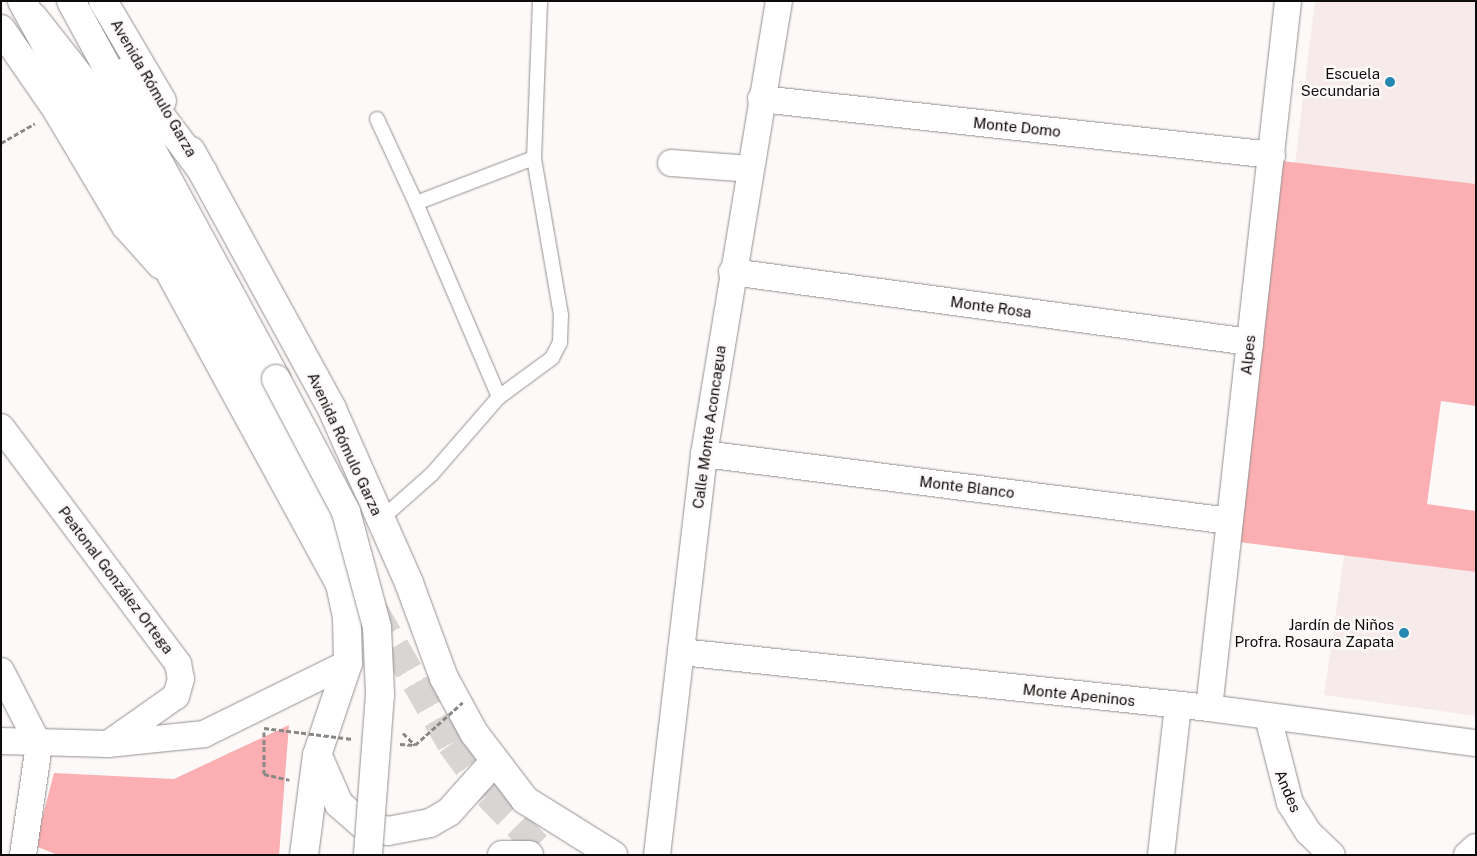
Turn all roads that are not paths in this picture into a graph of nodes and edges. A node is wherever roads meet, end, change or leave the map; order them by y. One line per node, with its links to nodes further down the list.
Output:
1 (103, 1): 14 (main road, Avenida Rómulo Garza)
2 (540, 1): 11 (lane)
3 (779, 1): 8 (street, Calle Monte Aconcagua)
4 (1288, 1): 10 (street, Alpes)
5 (28, 9): 17 (main road); 24 (main road)
6 (77, 11): 14 (main road); 40 (main road, Avenida Rómulo Garza, bridge)
7 (1, 29): 17 (main road)
8 (761, 99): 10 (street, Monte Domo); 13 (street, Calle Monte Aconcagua)
9 (377, 119): 15 (lane)
10 (1272, 155): 18 (street, Alpes)
11 (534, 158): 15 (lane); 19 (lane)
12 (671, 163): 13 (street)
13 (750, 169): 16 (street, Calle Monte Aconcagua)
14 (203, 172): 22 (main road, Avenida Rómulo Garza)
15 (416, 203): 19 (lane)
16 (732, 272): 18 (street, Monte Rosa); 21 (street, Calle Monte Aconcagua)
17 (172, 276): 26 (main road)
18 (1250, 342): 23 (street, Alpes)
19 (498, 397): 22 (lane)
20 (1, 427): 33 (street, Peatonal González Ortega)
21 (704, 454): 23 (street, Monte Blanco); 25 (street, Calle Monte Aconcagua)
22 (380, 520): 36 (main road, Avenida Rómulo Garza)
23 (1230, 520): 29 (street, Alpes)
24 (355, 576)
25 (681, 652): 28 (street, Monte Apeninos); 42 (street, Calle Monte Aconcagua)
26 (348, 663): 33 (street); 35 (main road)
27 (1, 671): 34 (street)
28 (1178, 705): 29 (street, Monte Apeninos); 43 (street)
29 (1209, 708): 30 (street, Monte Apeninos)
30 (1268, 717): 32 (street, Monte Apeninos); 44 (street, Andes)
31 (1, 741): 34 (street)
32 (1476, 743)
33 (108, 744): 34 (street)
34 (39, 745): 38 (street)
35 (317, 755): 36 (main road); 39 (main road)
36 (493, 763): 41 (main road, Avenida Rómulo Garza)
37 (1476, 847): 45 (street)
38 (23, 855)
39 (304, 855)
40 (368, 855)
41 (613, 855)
42 (657, 855)
43 (1161, 855)
44 (1332, 855)
45 (1467, 855)

